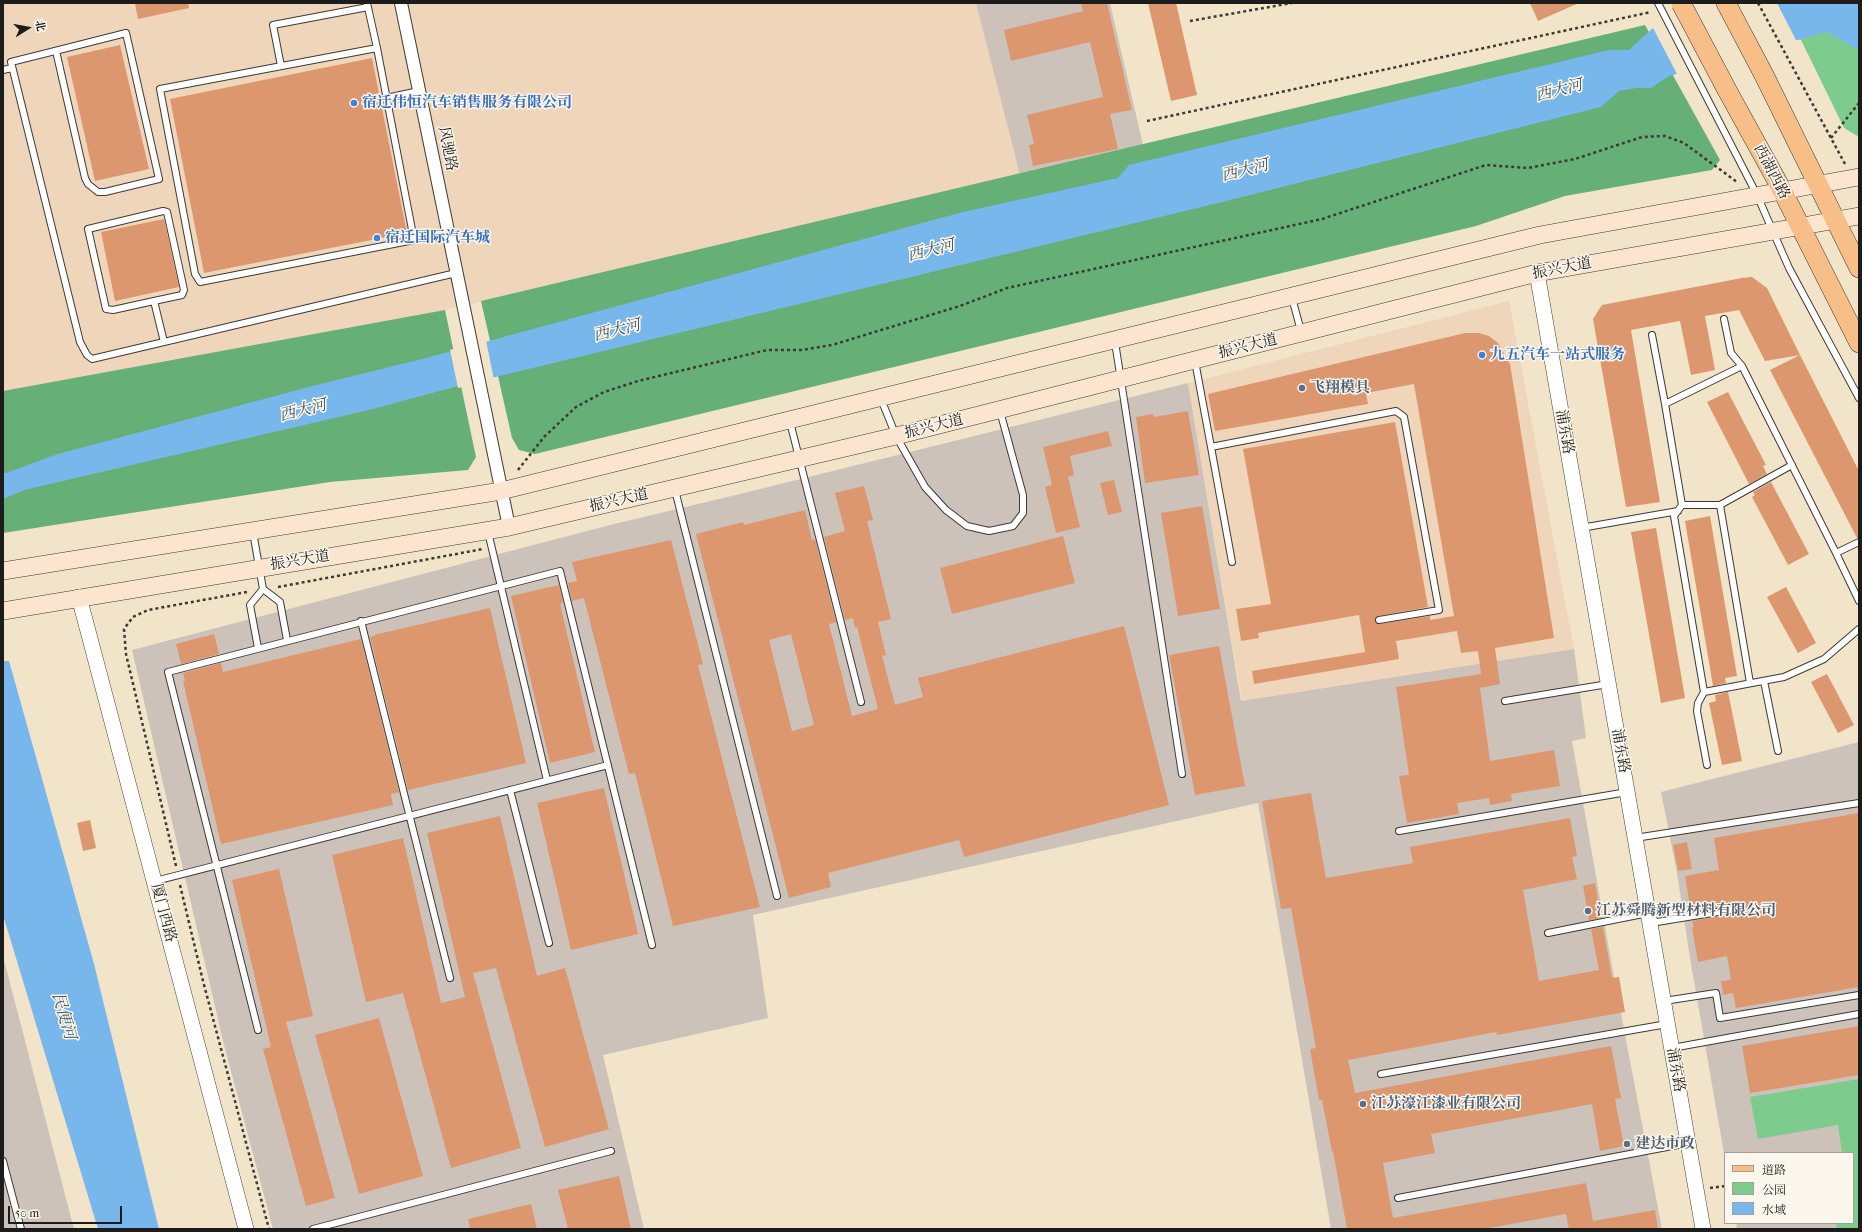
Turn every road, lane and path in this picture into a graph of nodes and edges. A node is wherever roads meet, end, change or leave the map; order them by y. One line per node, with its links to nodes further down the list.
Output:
1 (401, 3): 14 (street, 风驰路)
2 (1292, 3): 8 (path)
3 (1681, 3): 21 (main road, 西湖西路, bridge)
4 (1726, 3): 20 (main road)
5 (1758, 3): 18 (path)
6 (368, 5): 9 (lane); 11 (lane)
7 (1660, 7): 17 (path); 22 (lane)
8 (1190, 21)
9 (376, 48): 11 (lane); 15 (lane)
10 (56, 51): 10 (lane); 12 (lane)
11 (281, 66): 15 (lane)
12 (12, 68): 13 (lane); 36 (lane)
13 (3, 70)
14 (419, 90): 15 (lane); 28 (street, 风驰路)
15 (386, 98)
16 (1859, 103): 18 (path)
17 (1146, 121)
18 (1831, 138): 19 (path)
19 (1856, 177): 20 (main road)
20 (1818, 183): 21 (main road); 24 (main road)
21 (1782, 190): 22 (main road); 25 (main road, 西湖西路)
22 (1757, 195): 26 (lane); 30 (main road); 51 (path)
23 (1859, 216): 24 (main road, 振兴大道)
24 (1835, 220): 25 (main road, 振兴大道); 27 (main road)
25 (1800, 227): 26 (main road, 振兴大道); 37 (main road, 西湖西路)
26 (1773, 231): 29 (main road, 振兴大道); 42 (lane)
27 (1859, 268)
28 (456, 273): 36 (lane); 51 (street, 风驰路)
29 (1537, 273): 33 (main road, 振兴大道); 55 (street, 浦东路)
30 (1291, 296): 33 (lane); 35 (main road)
31 (154, 301): 31 (lane); 36 (lane)
32 (1724, 319): 39 (lane)
33 (1302, 334): 38 (main road, 振兴大道)
34 (1652, 335): 43 (lane)
35 (1114, 340): 40 (lane); 41 (main road)
36 (164, 342)
37 (1859, 343)
38 (1194, 361): 40 (main road, 振兴大道); 47 (lane)
39 (1742, 366): 43 (lane); 49 (lane)
40 (1120, 379): 44 (main road, 振兴大道); 83 (lane)
41 (881, 398): 45 (main road); 46 (lane)
42 (1859, 398)
43 (1665, 404): 53 (lane)
44 (1000, 410): 46 (main road, 振兴大道); 46 (lane)
45 (790, 420): 48 (lane); 51 (main road)
46 (896, 436): 48 (main road, 振兴大道)
47 (1211, 447): 61 (lane); 69 (lane)
48 (800, 459): 50 (main road, 振兴大道); 79 (lane)
49 (1792, 465): 52 (lane); 60 (lane)
50 (675, 488): 54 (main road, 振兴大道); 94 (lane)
51 (501, 491): 54 (street, 风驰路); 56 (main road)
52 (1720, 505): 53 (lane); 75 (lane)
53 (1680, 508): 55 (lane); 77 (lane)
54 (509, 527): 57 (main road, 振兴大道)
55 (1581, 528): 76 (street, 浦东路)
56 (252, 530): 62 (lane); 63 (main road)
57 (488, 530): 59 (lane); 62 (main road, 振兴大道)
58 (1859, 542): 60 (lane)
59 (492, 548): 64 (lane); 65 (path)
60 (1836, 553): 67 (lane)
61 (1232, 562)
62 (259, 568): 65 (lane); 66 (main road, 振兴大道)
63 (3, 571)
64 (501, 585): 70 (lane); 81 (lane); 84 (lane)
65 (262, 589): 72 (lane); 73 (lane); 92 (path)
66 (79, 597): 68 (main road, 振兴大道); 93 (street, 厦门西路)
67 (1859, 601)
68 (3, 611)
69 (1379, 620)
70 (361, 621): 72 (lane); 88 (lane)
71 (1859, 629): 74 (lane)
72 (287, 640): 73 (lane)
73 (258, 648): 91 (lane)
74 (1764, 680): 75 (lane); 80 (lane)
75 (1750, 683): 77 (lane)
76 (1608, 684): 78 (lane); 86 (street, 浦东路)
77 (1704, 692): 82 (lane)
78 (1505, 700)
79 (861, 702)
80 (1778, 751)
81 (608, 764): 84 (lane); 99 (lane)
82 (1707, 765)
83 (1182, 774)
84 (547, 780): 85 (lane)
85 (510, 790): 88 (lane); 98 (lane)
86 (1627, 792): 89 (lane); 90 (street, 浦东路)
87 (1859, 803): 90 (lane)
88 (410, 816): 91 (lane); 100 (lane)
89 (1399, 831)
90 (1635, 838): 96 (street, 浦东路)
91 (216, 865): 92 (lane); 105 (lane)
92 (178, 875): 93 (lane); 114 (path)
93 (154, 881): 113 (street, 厦门西路)
94 (778, 896)
95 (1730, 910): 96 (lane)
96 (1649, 918): 97 (lane); 102 (street, 浦东路)
97 (1548, 933)
98 (549, 943)
99 (652, 944)
100 (450, 978)
101 (1859, 995): 102 (lane)
102 (1663, 1001): 104 (street, 浦东路)
103 (1859, 1014): 106 (lane)
104 (1667, 1024): 106 (street, 浦东路); 107 (lane)
105 (258, 1030)
106 (1671, 1048): 108 (street, 浦东路)
107 (1382, 1074)
108 (1688, 1143): 111 (lane); 116 (street, 浦东路)
109 (611, 1151): 115 (lane)
110 (3, 1161): 112 (lane)
111 (1398, 1198)
112 (21, 1229)
113 (246, 1229)
114 (269, 1229)
115 (313, 1229)
116 (1703, 1229)

